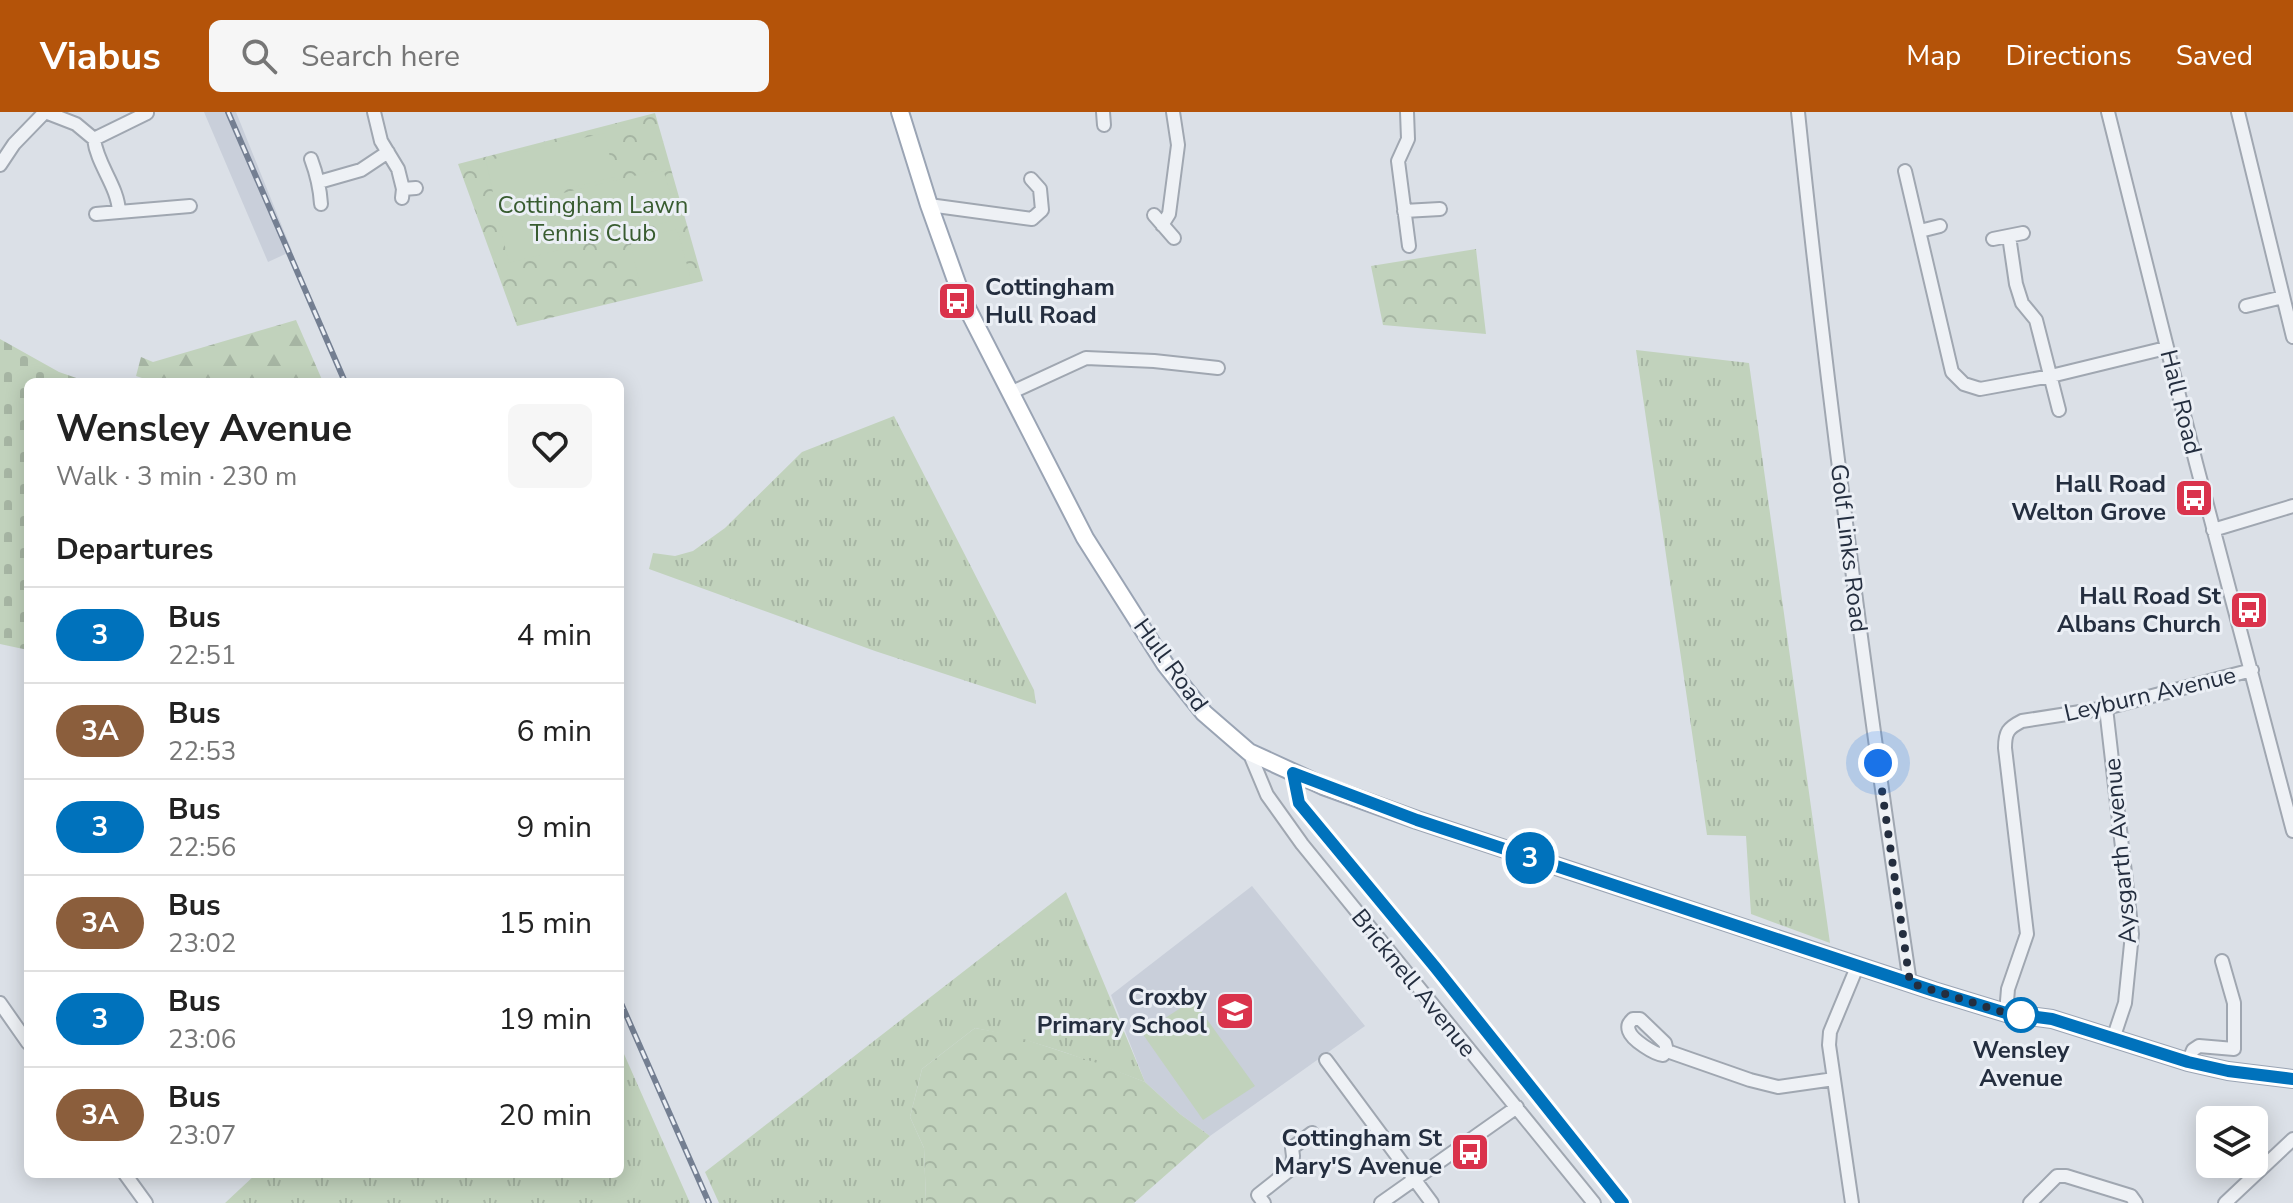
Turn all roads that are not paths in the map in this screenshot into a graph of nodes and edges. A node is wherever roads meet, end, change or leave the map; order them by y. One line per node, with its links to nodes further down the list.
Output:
1 (45, 112): 10 (street); 13 (street)
2 (374, 112): 11 (street)
3 (900, 112): 19 (main road, Hull Road)
4 (1173, 112): 27 (street)
5 (1407, 112): 22 (street)
6 (1798, 112): 47 (street, Golf Links Road)
7 (2108, 112): 33 (street, Hall Road)
8 (2238, 112): 30 (street)
9 (149, 116): 10 (street)
10 (94, 139): 23 (street)
11 (388, 152): 16 (street); 17 (street)
12 (311, 159): 16 (street)
13 (0, 165)
14 (1905, 171): 26 (street)
15 (1031, 179): 19 (street)
16 (319, 182): 18 (street)
17 (407, 192)
18 (321, 204)
19 (929, 205): 36 (main road, Hull Road)
20 (190, 206): 23 (street)
21 (1440, 209): 22 (street)
22 (1404, 211): 29 (street)
23 (119, 212): 24 (street)
24 (96, 214)
25 (1940, 226): 26 (street)
26 (1920, 231): 35 (street)
27 (1174, 238)
28 (1993, 239): 35 (street)
29 (1409, 246)
30 (2287, 300): 31 (street); 32 (street)
31 (2246, 306)
32 (2293, 337)
33 (2166, 348): 35 (street); 39 (street, Hall Road)
34 (1218, 369): 36 (street)
35 (2051, 376): 37 (street)
36 (1010, 393): 42 (main road, Hull Road)
37 (2059, 410)
38 (2293, 506): 39 (street)
39 (2213, 530): 40 (street, Hall Road)
40 (2252, 670): 41 (street, Leyburn Avenue); 44 (street, Hall Road)
41 (2106, 708): 49 (street, Leyburn Avenue); 51 (street, Aysgarth Avenue)
42 (1249, 752): 43 (main road, Hull Road); 57 (street, Bricknell Avenue)
43 (1293, 773): 46 (main road, Hull Road); 67 (street, Bricknell Avenue)
44 (2293, 831)
45 (2222, 961): 53 (street)
46 (1857, 967): 47 (main road, Hull Road); 56 (street)
47 (1910, 983): 49 (main road, Hull Road)
48 (0, 1003): 50 (street)
49 (2006, 1013): 51 (main road, Hull Road)
50 (24, 1037)
51 (2113, 1039): 53 (main road, Hull Road)
52 (1667, 1051): 56 (street)
53 (2188, 1062): 55 (main road, Hull Road)
54 (1326, 1066): 61 (street)
55 (2293, 1076)
56 (1834, 1079): 68 (street)
57 (1517, 1107): 61 (street); 66 (street, Bricknell Avenue)
58 (1312, 1133): 62 (street)
59 (2293, 1139): 71 (street)
60 (128, 1178): 63 (street)
61 (1416, 1179): 64 (street); 65 (street)
62 (1261, 1199)
63 (146, 1203)
64 (1381, 1203)
65 (1432, 1203)
66 (1594, 1203)
67 (1623, 1203)
68 (1852, 1203)
69 (2030, 1203): 70 (street)
70 (2136, 1203)
71 (2225, 1203)

